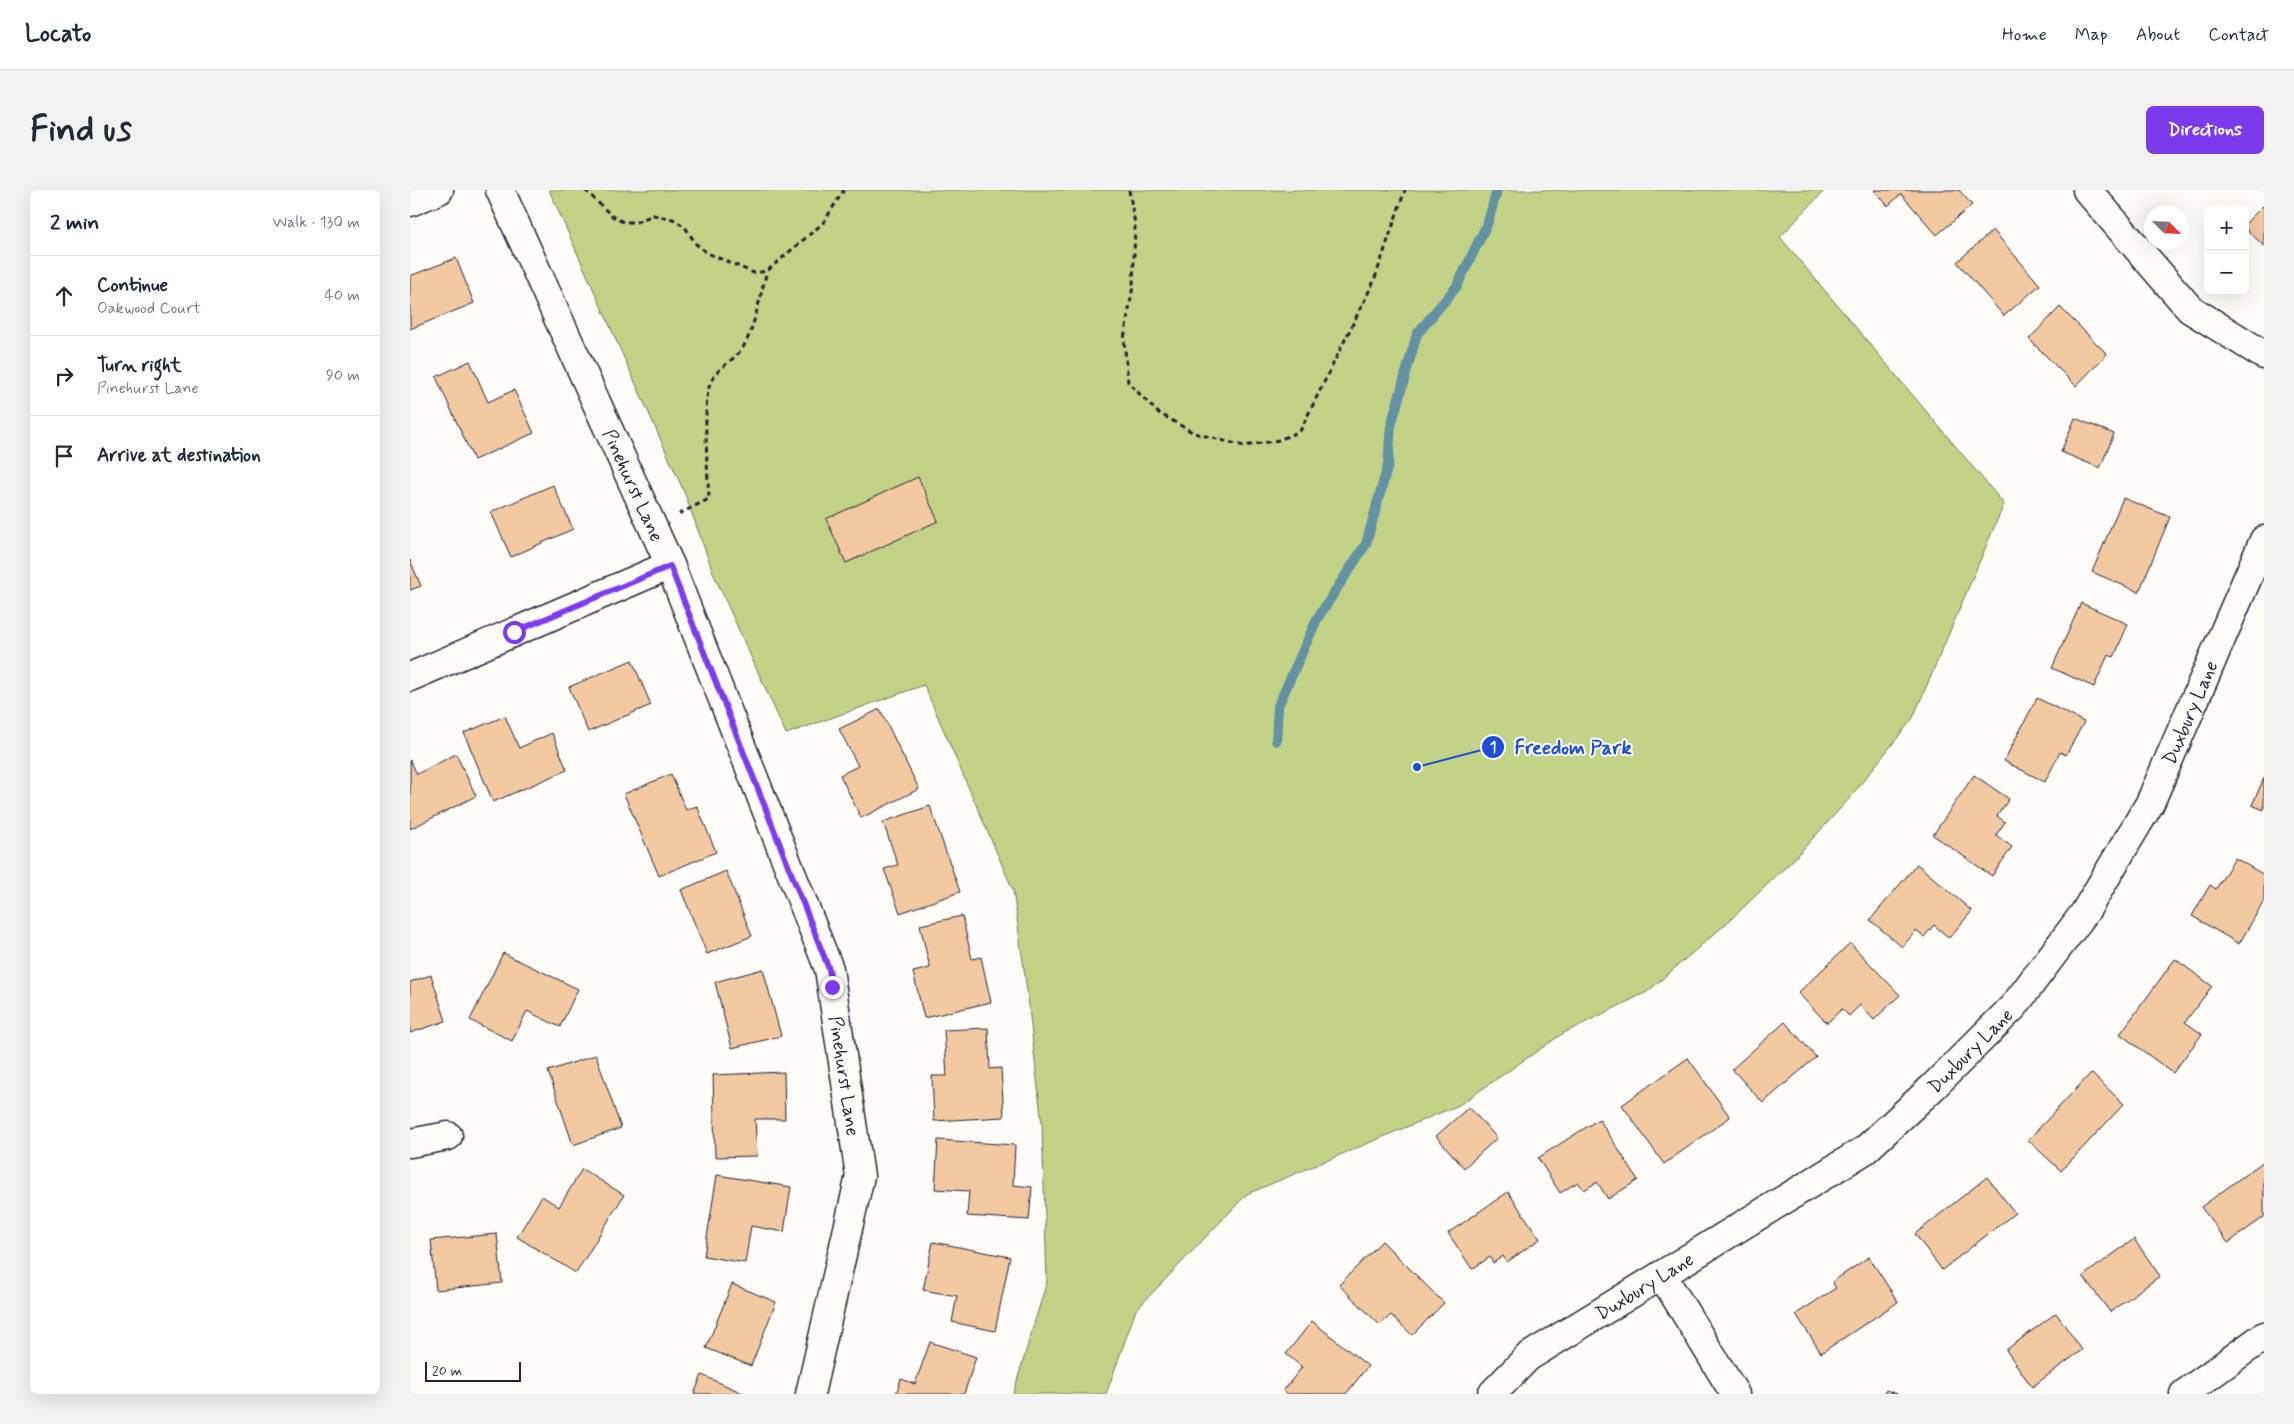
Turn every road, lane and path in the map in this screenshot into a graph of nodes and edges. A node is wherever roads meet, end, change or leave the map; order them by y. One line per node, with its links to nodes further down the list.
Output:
1 (439, 190): 8 (street)
2 (500, 190): 13 (street, Pinehurst Lane)
3 (585, 190): 9 (path)
4 (844, 190): 9 (path)
5 (1130, 190): 6 (path)
6 (1406, 190)
7 (2087, 190): 10 (street)
8 (410, 202)
9 (767, 271): 11 (path)
10 (2264, 356)
11 (679, 514)
12 (2264, 540): 17 (street, Duxbury Lane)
13 (670, 566): 14 (street); 19 (street, Pinehurst Lane)
14 (410, 677)
15 (448, 1136): 16 (street)
16 (410, 1143)
17 (1662, 1275): 20 (street, Duxbury Lane); 21 (street)
18 (2264, 1336): 22 (street)
19 (810, 1394)
20 (1492, 1394)
21 (1735, 1394)
22 (2184, 1394)

